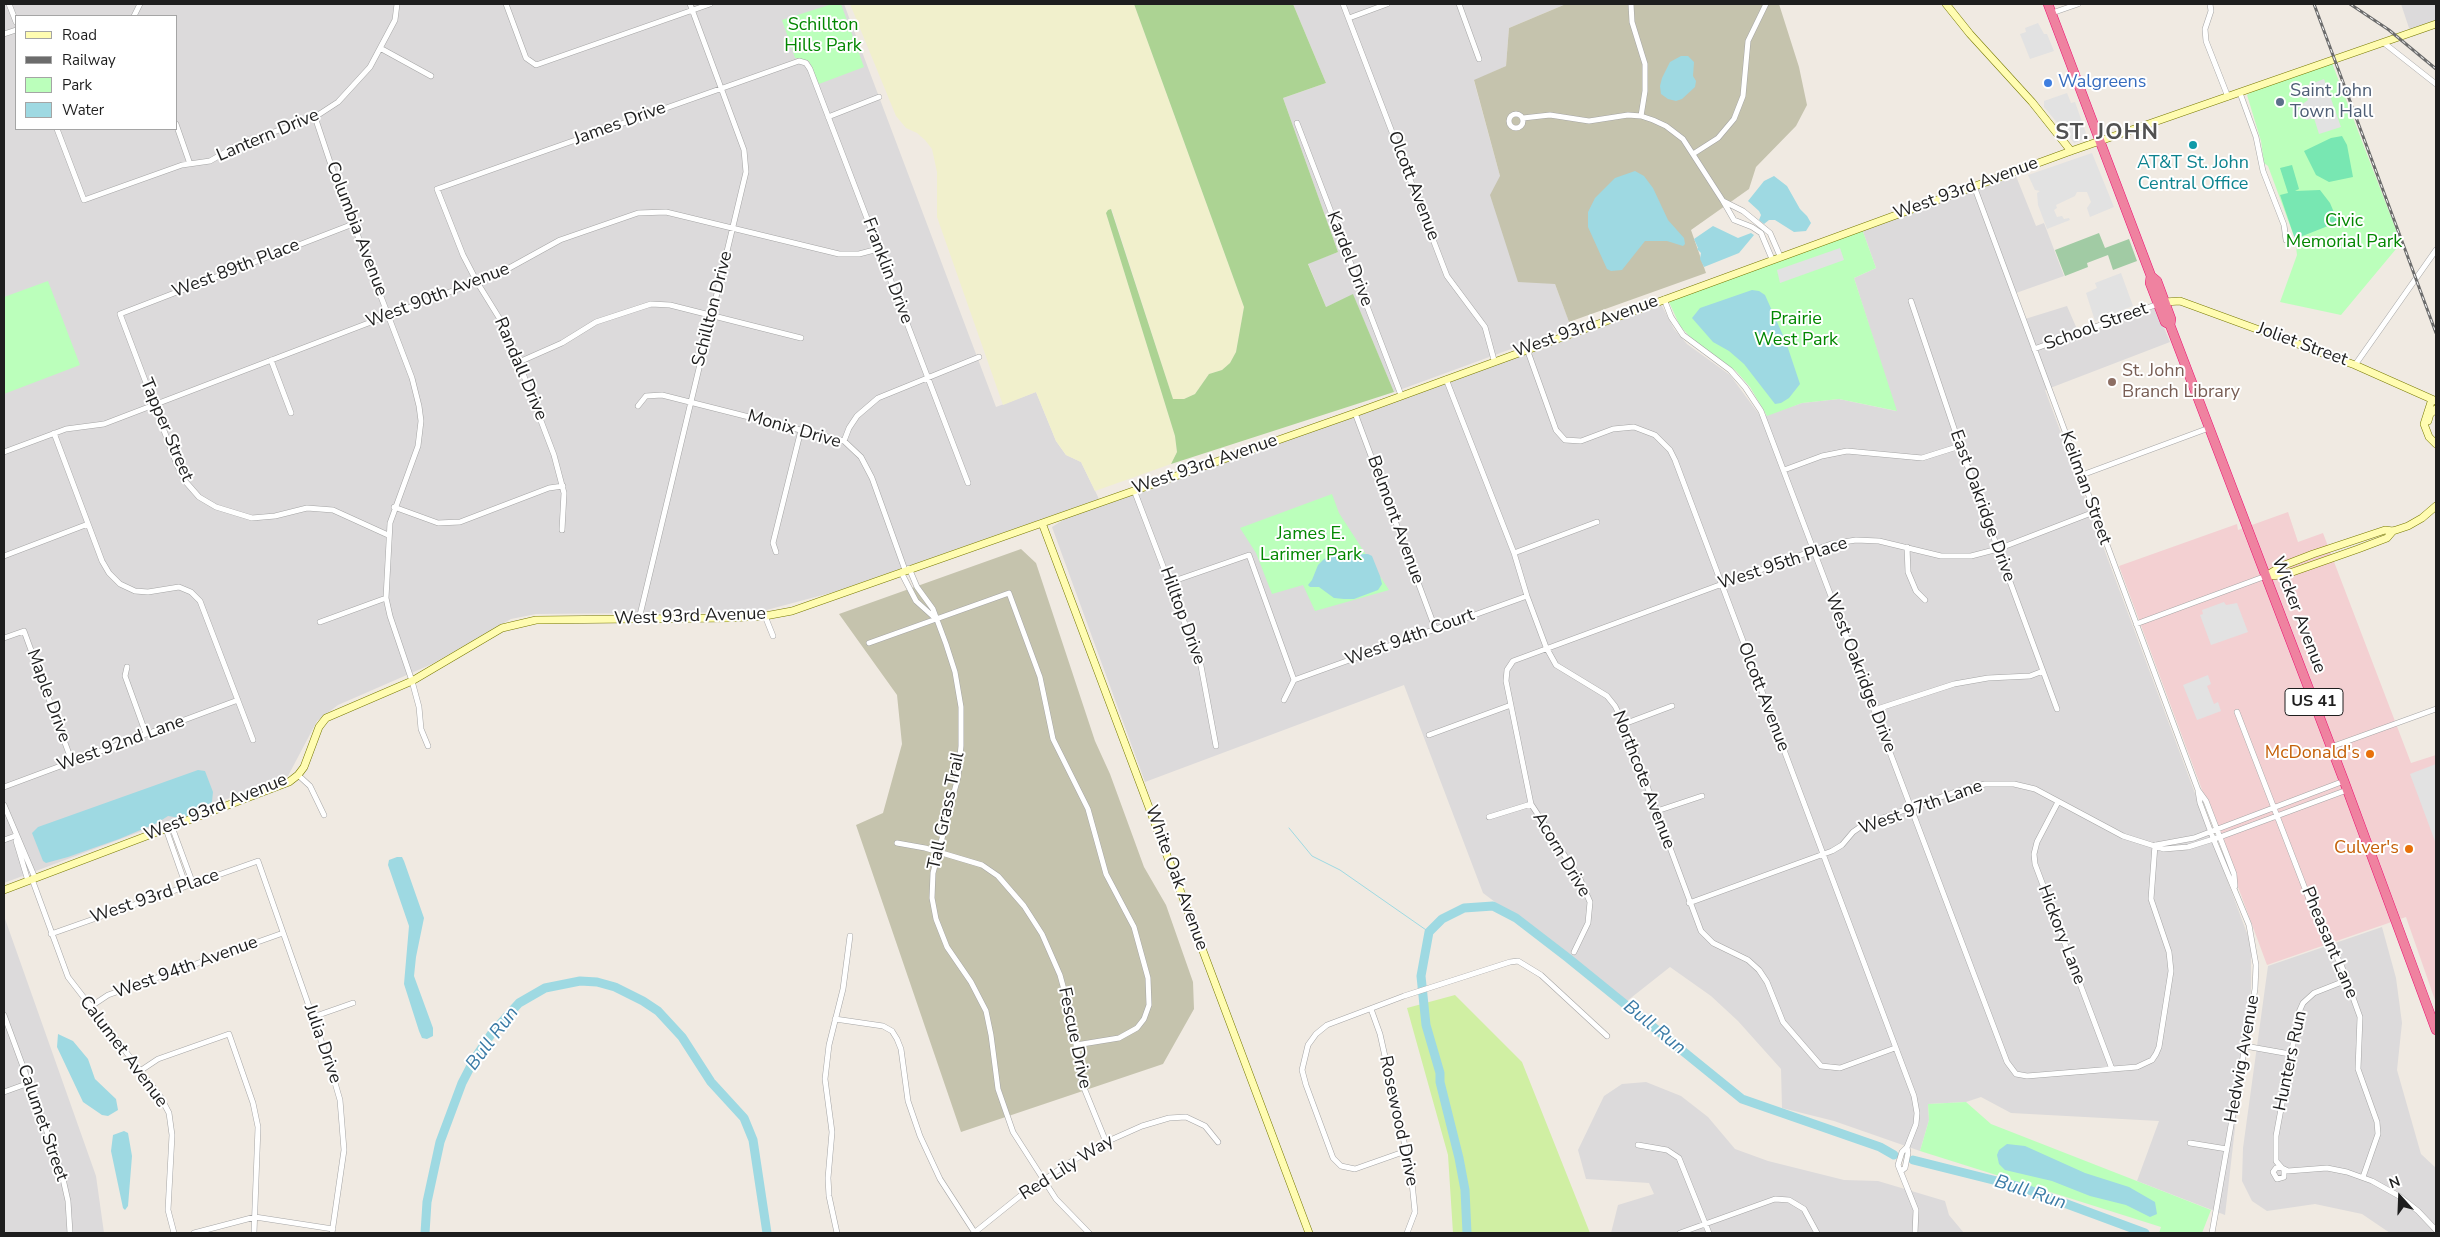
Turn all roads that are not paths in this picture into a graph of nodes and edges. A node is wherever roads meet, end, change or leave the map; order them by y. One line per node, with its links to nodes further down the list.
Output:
1 (10, 4): 18 (street)
2 (397, 4): 21 (street, Lantern Drive)
3 (506, 4): 15 (street)
4 (690, 4): 15 (street, Schillton Drive)
5 (710, 4): 15 (street)
6 (1343, 4): 17 (street, Olcott Avenue)
7 (1387, 4): 17 (street)
8 (1459, 4): 22 (street)
9 (1631, 4): 30 (street)
10 (1766, 4): 39 (street)
11 (1946, 4): 38 (street)
12 (2048, 4): 16 (highway, Wicker Avenue / US 41)
13 (2078, 4): 16 (street)
14 (2210, 4): 28 (street)
15 (692, 10): 26 (street, Schillton Drive)
16 (2052, 13): 37 (highway, Wicker Avenue / US 41)
17 (1349, 18): 66 (street, Olcott Avenue)
18 (15, 19)
19 (2436, 24): 20 (street, West 93rd Avenue)
20 (2384, 43): 25 (street); 27 (street, West 93rd Avenue)
21 (380, 48): 24 (street); 31 (street, Lantern Drive)
22 (1479, 59)
23 (803, 61): 26 (street, James Drive); 32 (street, Franklin Drive)
24 (431, 76)
25 (2436, 84)
26 (720, 88): 42 (street, James Drive); 48 (street, Schillton Drive)
27 (2240, 93): 28 (street, West 93rd Avenue); 49 (street)
28 (2228, 97): 37 (street, West 93rd Avenue)
29 (880, 98): 32 (street)
30 (1641, 116): 33 (street); 39 (street)
31 (315, 117): 40 (street, Lantern Drive); 45 (street, Columbia Avenue)
32 (828, 117): 50 (street, Franklin Drive)
33 (1523, 118)
34 (1297, 124): 71 (street, Kardel Drive)
35 (57, 130): 40 (street, Lantern Drive)
36 (178, 130): 40 (street)
37 (2100, 141): 38 (street, West 93rd Avenue); 57 (highway, Wicker Avenue / US 41)
38 (2071, 151): 41 (street, West 93rd Avenue)
39 (1693, 154): 43 (street)
40 (190, 164)
41 (1974, 186): 52 (street, West 93rd Avenue); 63 (street, Keilman Street)
42 (437, 189): 54 (street, Randall Drive)
43 (1723, 201): 44 (street); 46 (street)
44 (1746, 213): 46 (street); 47 (street)
45 (352, 224): 58 (street, West 89th Place); 59 (street, Columbia Avenue)
46 (1739, 224): 47 (street)
47 (1758, 228): 52 (street); 53 (street)
48 (733, 229): 50 (street, West 90th Avenue); 54 (street, West 90th Avenue); 60 (street, Schillton Drive)
49 (2286, 240)
50 (878, 249): 69 (street, Franklin Drive)
51 (2436, 250): 68 (street)
52 (1780, 256): 53 (street, West 93rd Avenue)
53 (1772, 259): 55 (street, West 93rd Avenue)
54 (477, 282): 59 (street, West 90th Avenue); 67 (street, Randall Drive)
55 (1664, 299): 62 (street, West 93rd Avenue); 87 (street, West Oakridge Drive)
56 (1911, 302): 85 (street, East Oakridge Drive)
57 (2161, 303): 63 (street, School Street); 68 (street, Joliet Street); 79 (highway, Wicker Avenue / US 41)
58 (120, 314): 74 (street, Tapper Street)
59 (388, 315): 65 (street, West 90th Avenue); 93 (street, Columbia Avenue)
60 (712, 315): 61 (street); 67 (street); 73 (street, Schillton Drive)
61 (801, 338)
62 (1527, 349): 66 (street, West 93rd Avenue); 109 (street, Olcott Avenue)
63 (2034, 349): 88 (street, Keilman Street)
64 (979, 357): 69 (street)
65 (271, 360): 74 (street, West 90th Avenue); 77 (street)
66 (1494, 360): 70 (street, West 93rd Avenue)
67 (519, 362): 90 (street, Randall Drive)
68 (2355, 364): 72 (street, Joliet Street)
69 (928, 376): 83 (street); 89 (street, Franklin Drive)
70 (1446, 379): 71 (street, West 93rd Avenue); 104 (street, Northcote Avenue)
71 (1401, 395): 78 (street, West 93rd Avenue)
72 (2434, 400): 80 (street)
73 (690, 403): 75 (street, Monix Drive); 81 (street, Monix Drive); 114 (street, Schillton Drive)
74 (154, 405): 82 (street, West 90th Avenue); 99 (street, Tapper Street)
75 (638, 406)
76 (2436, 409): 80 (street)
77 (291, 413)
78 (1356, 413): 91 (street, West 93rd Avenue); 118 (street, Belmont Avenue)
79 (2209, 428): 88 (street); 107 (highway, Wicker Avenue / US 41)
80 (2426, 429): 84 (street)
81 (801, 430): 83 (street, Monix Drive); 103 (street)
82 (54, 433): 86 (street, West 90th Avenue); 97 (street)
83 (844, 441): 106 (street, Monix Drive)
84 (2436, 444)
85 (1960, 446): 87 (street); 101 (street, East Oakridge Drive)
86 (4, 452)
87 (1784, 470): 102 (street, West Oakridge Drive)
88 (2082, 475): 94 (street, Keilman Street)
89 (968, 483)
90 (563, 486): 93 (street); 98 (street, Randall Drive)
91 (1134, 490): 96 (street, West 93rd Avenue); 108 (street, Hilltop Drive)
92 (2436, 506): 107 (street)
93 (394, 507): 99 (street, Columbia Avenue)
94 (2094, 512): 101 (street, West 95th Place); 117 (street, Keilman Street)
95 (1597, 522): 104 (street)
96 (1042, 523): 106 (street, West 93rd Avenue); 215 (street, White Oak Avenue)
97 (88, 524): 105 (street); 128 (street)
98 (562, 530)
99 (388, 535): 111 (street, Columbia Avenue)
100 (1907, 547): 101 (street, West 95th Place); 102 (street, West 95th Place); 112 (street)
101 (1998, 549): 125 (street, East Oakridge Drive)
102 (1814, 550): 109 (street, West 95th Place); 134 (street, West Oakridge Drive)
103 (776, 552)
104 (1514, 553): 110 (street, Northcote Avenue)
105 (4, 556)
106 (905, 570): 113 (street, West 93rd Avenue); 115 (street, Tall Grass Trail); 115 (street, Tall Grass Trail)
107 (2266, 576): 117 (street); 142 (highway, Wicker Avenue / US 41)
108 (1171, 582): 126 (street); 141 (street, Hilltop Drive)
109 (1720, 584): 122 (street, West 95th Place); 167 (street, Olcott Avenue)
110 (1527, 596): 118 (street, West 94th Court); 122 (street, Northcote Avenue)
111 (386, 598): 116 (street); 127 (street, Columbia Avenue)
112 (1925, 600)
113 (765, 616): 114 (street, West 93rd Avenue); 119 (street)
114 (639, 619): 127 (street, West 93rd Avenue)
115 (936, 620): 121 (street); 166 (street, Tall Grass Trail); 188 (street)
116 (320, 622)
117 (2136, 624): 147 (street, Keilman Street)
118 (1435, 628): 126 (street, West 94th Court)
119 (773, 636)
120 (4, 638): 143 (street, Maple Drive)
121 (869, 643)
122 (1546, 647): 123 (street, West 95th Place); 136 (street, Northcote Avenue)
123 (1508, 667): 130 (street, Acorn Drive)
124 (127, 668): 137 (street)
125 (2043, 672): 132 (street, East Oakridge Drive); 134 (street)
126 (1294, 680): 129 (street)
127 (412, 681): 140 (street, Columbia Avenue); 144 (street, West 93rd Avenue)
128 (238, 700): 137 (street, West 92nd Lane); 139 (street)
129 (1284, 700)
130 (1511, 705): 138 (street); 151 (street, Acorn Drive)
131 (1672, 706): 136 (street)
132 (2057, 709)
133 (2436, 709): 142 (street)
134 (1874, 710): 153 (street, West Oakridge Drive)
135 (2238, 712): 152 (street, Pheasant Lane)
136 (1624, 724): 154 (street, Northcote Avenue)
137 (146, 734): 143 (street, West 92nd Lane)
138 (1429, 735)
139 (253, 740)
140 (428, 746)
141 (1216, 746)
142 (2332, 747): 145 (highway, Wicker Avenue / US 41)
143 (72, 762): 146 (street, West 92nd Lane)
144 (298, 775): 155 (street); 158 (street, West 93rd Avenue)
145 (2346, 786): 152 (street, West 97th Lane); 156 (street, West 97th Lane); 186 (highway, Wicker Avenue / US 41)
146 (4, 787)
147 (2198, 790): 159 (street, Keilman Street); 160 (street, Keilman Street)
148 (1702, 796): 154 (street)
149 (2058, 802): 153 (street, West 97th Lane); 165 (street, West 97th Lane); 192 (street, Hickory Lane)
150 (4, 804): 161 (street, Calumet Avenue)
151 (1531, 804): 157 (street); 178 (street, Acorn Drive)
152 (2274, 806): 156 (street, Pheasant Lane); 159 (street, West 97th Lane)
153 (1911, 808): 167 (street, West 97th Lane); 192 (street, West Oakridge Drive)
154 (1657, 812): 174 (street, Northcote Avenue)
155 (324, 815)
156 (2278, 815): 162 (street, West 97th Lane); 179 (street, Pheasant Lane)
157 (1489, 817)
158 (169, 828): 169 (street, West 93rd Avenue); 170 (street); 171 (street)
159 (2216, 828): 160 (street, West 97th Lane); 162 (street, Keilman Street)
160 (2212, 835): 162 (street, West 97th Lane); 165 (street, West 97th Lane); 172 (street, Hedwig Avenue)
161 (16, 836): 163 (street); 169 (street, Calumet Avenue)
162 (2220, 837): 172 (street, Hedwig Avenue)
163 (4, 840)
164 (897, 843): 166 (street, Fescue Drive)
165 (2155, 845): 192 (street)
166 (937, 851): 188 (street, Fescue Drive); 203 (street, Tall Grass Trail)
167 (1823, 855): 174 (street, West 97th Lane); 190 (street, Olcott Avenue)
168 (258, 861): 170 (street, West 93rd Place); 175 (street, Julia Drive)
169 (32, 879): 173 (street, West 93rd Avenue); 176 (street, Calumet Avenue)
170 (193, 884): 171 (street, West 93rd Place)
171 (186, 886): 176 (street, West 93rd Place)
172 (2235, 886): 189 (street, Hedwig Avenue)
173 (4, 890)
174 (1689, 903): 190 (street, Northcote Avenue)
175 (283, 933): 181 (street, West 94th Avenue); 184 (street, Julia Drive)
176 (51, 934): 181 (street, Calumet Avenue)
177 (850, 936): 185 (street)
178 (1574, 952)
179 (2346, 980): 191 (street, Hunters Run); 202 (street, Pheasant Lane)
180 (354, 1003): 184 (street)
181 (90, 1007): 193 (street, Calumet Avenue)
182 (1371, 1009): 187 (street); 200 (street, Rosewood Drive); 200 (street)
183 (4, 1015): 194 (street, Calumet Street)
184 (314, 1018): 206 (street, Julia Drive)
185 (835, 1019): 212 (street); 213 (street)
186 (2436, 1030)
187 (1607, 1036)
188 (1076, 1045): 196 (street, Fescue Drive)
189 (2245, 1046): 191 (street); 201 (street, Hedwig Avenue)
190 (1895, 1048): 220 (street, Olcott Avenue)
191 (2290, 1054): 202 (street, Hunters Run)
192 (2112, 1069)
193 (140, 1071): 204 (street); 209 (street, Calumet Avenue)
194 (29, 1083): 195 (street); 208 (street, Calumet Street)
195 (4, 1092)
196 (1106, 1142): 197 (street, Red Lily Way); 203 (street, Red Lily Way)
197 (1218, 1142)
198 (2190, 1142): 201 (street)
199 (1638, 1145): 205 (street)
200 (1406, 1150): 216 (street, Rosewood Drive)
201 (2227, 1150): 221 (street, Hedwig Avenue)
202 (2363, 1177): 207 (street)
203 (1042, 1181): 213 (street, Red Lily Way); 214 (street, Tall Grass Trail)
204 (255, 1217): 206 (street); 210 (street); 211 (street)
205 (1706, 1224): 217 (street); 218 (street); 219 (street)
206 (332, 1231)
207 (2436, 1232)
208 (70, 1233)
209 (174, 1233)
210 (194, 1233)
211 (254, 1233)
212 (837, 1233)
213 (975, 1233)
214 (1089, 1233)
215 (1309, 1233)
216 (1407, 1233)
217 (1680, 1233)
218 (1709, 1233)
219 (1817, 1233)
220 (1915, 1233)
221 (2212, 1233)

